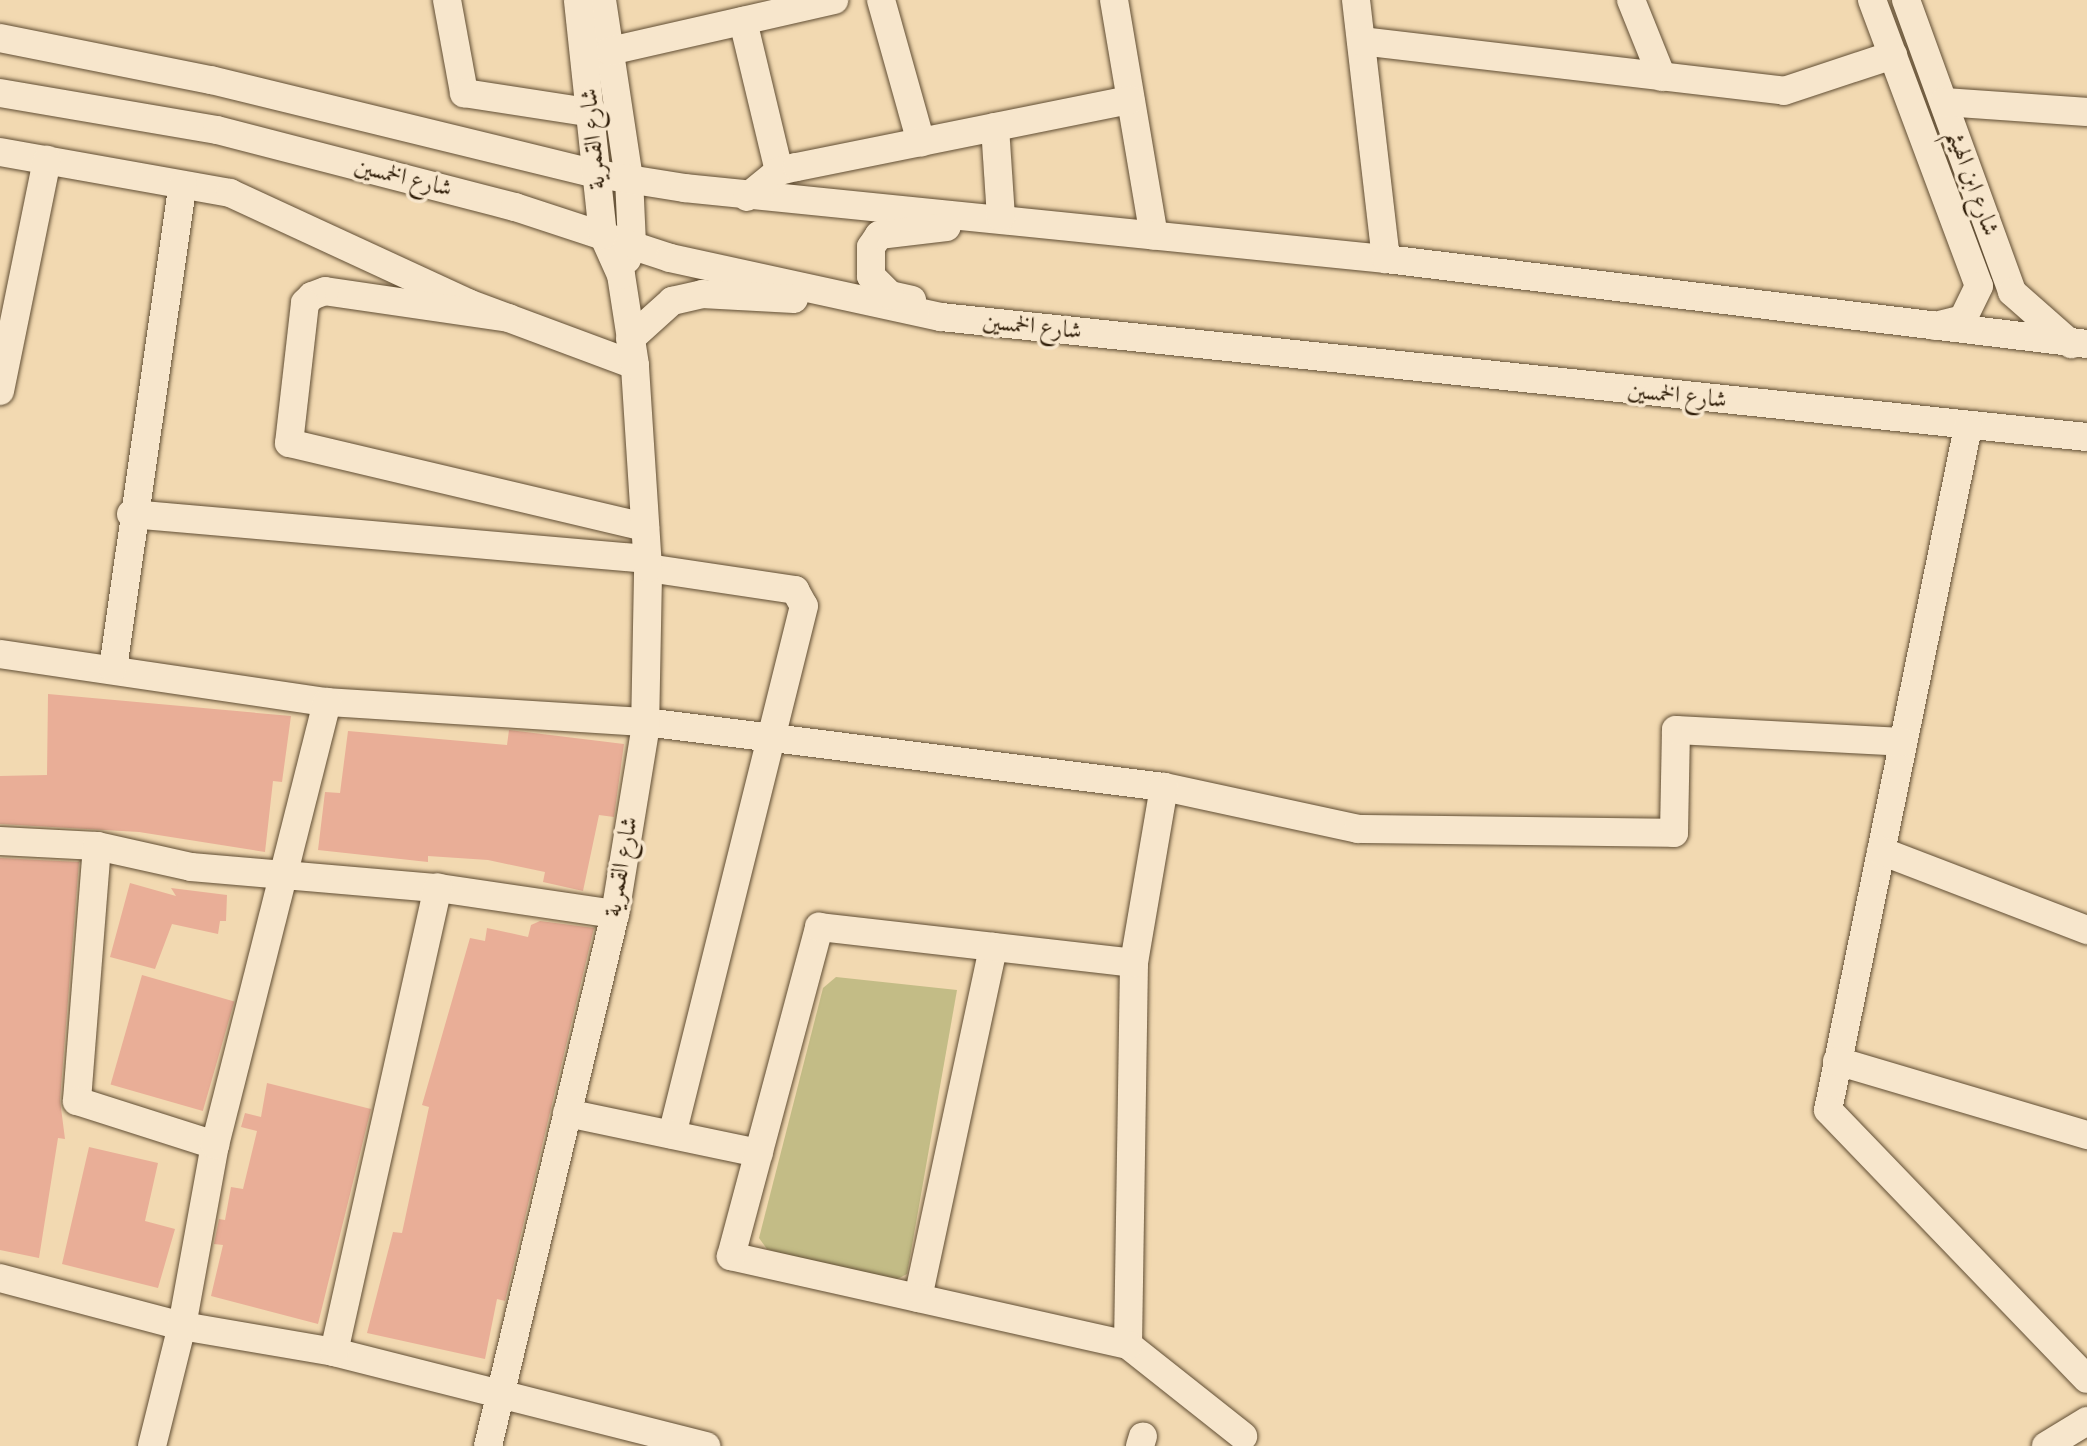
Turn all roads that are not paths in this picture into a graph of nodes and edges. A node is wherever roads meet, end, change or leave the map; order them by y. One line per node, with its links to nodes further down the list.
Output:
1 (447, 0): 21 (street)
2 (578, 0): 21 (street, شارع القمرية)
3 (602, 0): 14 (street)
4 (834, 0): 11 (street)
5 (1114, 0): 18 (street)
6 (1356, 0): 13 (street)
7 (1631, 0): 16 (street)
8 (1872, 0): 15 (street, شارع ابن الهيثم)
9 (1906, 0): 19 (street, شارع ابن الهيثم)
10 (892, 2): 23 (street)
11 (754, 12): 14 (street); 26 (street)
12 (0, 38): 27 (street, شارع الخمسين)
13 (1361, 41): 16 (street); 35 (street)
14 (610, 51): 28 (street)
15 (1893, 55): 16 (street); 40 (street, شارع ابن الهيثم)
16 (1662, 77)
17 (0, 93): 32 (street, شارع الخمسين)
18 (1130, 100): 22 (street); 33 (street)
19 (1944, 102): 20 (street); 41 (street, شارع ابن الهيثم)
20 (2087, 112)
21 (593, 113): 27 (street, شارع القمرية)
22 (995, 127): 23 (street); 31 (street)
23 (921, 142): 26 (street)
24 (0, 152): 25 (street)
25 (47, 160): 29 (street); 43 (street)
26 (779, 171): 30 (street)
27 (597, 174): 28 (street, شارع الخمسين); 32 (street, شارع القمرية)
28 (629, 178): 30 (street, شارع الخمسين); 34 (street)
29 (183, 185): 38 (street); 47 (street)
30 (747, 197): 31 (street, شارع الخمسين)
31 (1014, 219): 33 (street, شارع الخمسين); 39 (street)
32 (603, 235): 34 (street, شارع الخمسين); 36 (street, شارع القمرية)
33 (1154, 236): 35 (street, شارع الخمسين)
34 (632, 244): 36 (street, شارع القمرية); 37 (street, شارع الخمسين)
35 (1386, 259): 40 (street, شارع الخمسين)
36 (621, 275): 42 (street, شارع القمرية)
37 (872, 303): 39 (street, شارع الخمسين); 42 (street)
38 (509, 318): 42 (street); 48 (street)
39 (1018, 325): 45 (street, شارع الخمسين)
40 (1925, 328): 41 (street, شارع الخمسين)
41 (2079, 344)
42 (633, 352): 48 (street, شارع القمرية)
43 (3, 362): 44 (street)
44 (0, 391)
45 (1968, 427): 46 (street, شارع الخمسين); 55 (street)
46 (2087, 437)
47 (131, 514): 49 (street); 51 (street)
48 (645, 527): 49 (street, شارع القمرية)
49 (648, 564): 53 (street, شارع القمرية); 54 (street)
50 (0, 654): 51 (street)
51 (113, 668): 52 (street)
52 (327, 702): 53 (street); 60 (street)
53 (645, 722): 54 (street); 62 (street, شارع القمرية)
54 (767, 737): 56 (street); 68 (street)
55 (1903, 742): 56 (street); 59 (street)
56 (1164, 787): 65 (street)
57 (0, 841): 58 (street)
58 (97, 846): 60 (street); 70 (street)
59 (1881, 851): 63 (street); 66 (street)
60 (283, 874): 61 (street); 70 (street)
61 (438, 888): 62 (street); 76 (street)
62 (615, 914): 67 (street, شارع القمرية)
63 (2087, 930)
64 (993, 947): 65 (street); 71 (street); 73 (street)
65 (1134, 963): 75 (street)
66 (1837, 1061): 69 (street); 77 (street)
67 (567, 1113): 68 (street); 78 (street, شارع القمرية)
68 (672, 1135): 71 (street)
69 (2087, 1135)
70 (215, 1145): 74 (street)
71 (759, 1153): 73 (street)
72 (0, 1278): 74 (street)
73 (918, 1298): 75 (street)
74 (182, 1326): 76 (street); 81 (street)
75 (1128, 1345): 80 (street)
76 (334, 1352): 78 (street)
77 (2087, 1379)
78 (499, 1394): 82 (street, شارع القمرية); 83 (street)
79 (2087, 1421): 84 (street)
80 (1243, 1436)
81 (152, 1446)
82 (488, 1446)
83 (706, 1446)
84 (2046, 1446)

